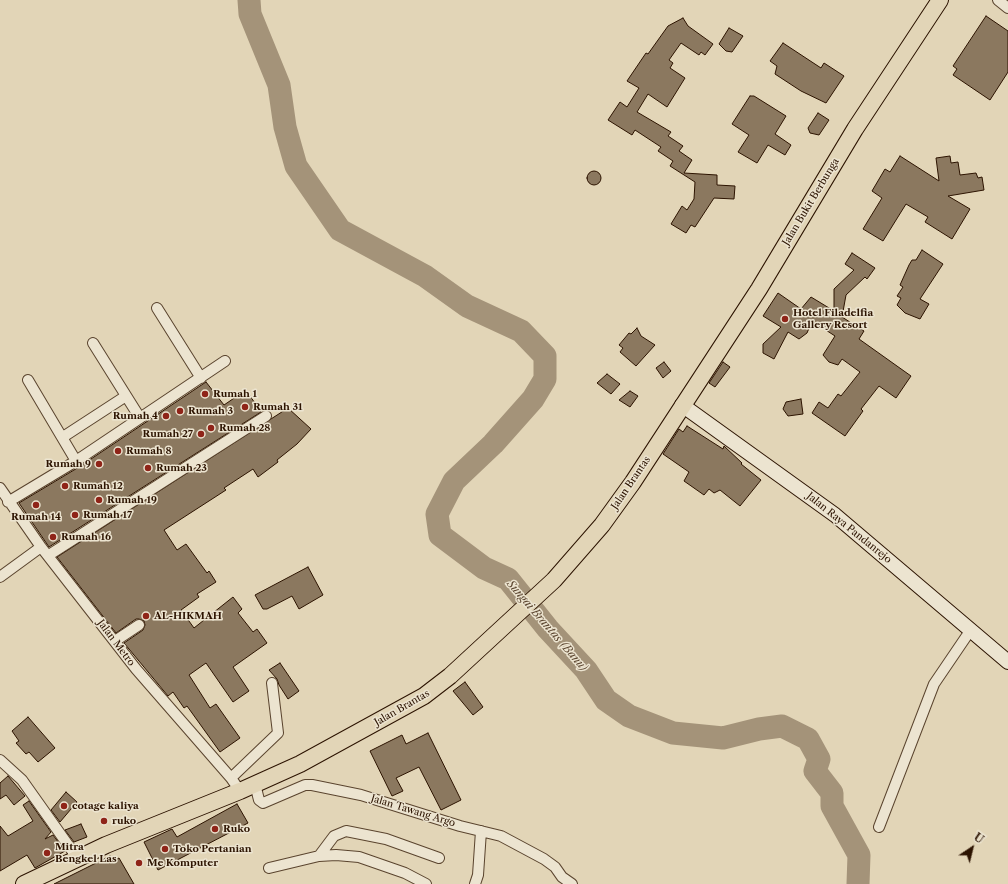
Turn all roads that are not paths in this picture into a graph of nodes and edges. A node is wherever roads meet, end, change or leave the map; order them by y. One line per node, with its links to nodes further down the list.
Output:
1 (940, 0): 10 (main road, Jalan Bukit Berbunga)
2 (998, 0): 3 (street)
3 (1008, 8)
4 (157, 308): 7 (street)
5 (93, 343): 9 (street)
6 (225, 361): 7 (street)
7 (201, 378): 12 (street)
8 (28, 380): 13 (street)
9 (126, 396): 12 (street); 13 (street)
10 (682, 405): 20 (main road, Jalan Raya Pandanrejo); 26 (main road, Jalan Brantas)
11 (266, 416): 17 (street)
12 (140, 418): 14 (street)
13 (62, 437): 14 (street)
14 (76, 461): 16 (street)
15 (0, 488): 16 (street, Jalan Metro)
16 (8, 502): 17 (street, Jalan Metro)
17 (45, 551): 18 (street); 21 (street, Jalan Metro)
18 (0, 577)
19 (139, 625): 21 (street)
20 (970, 630): 22 (main road, Jalan Raya Pandanrejo); 28 (street)
21 (115, 641): 25 (street, Jalan Metro)
22 (1008, 662)
23 (272, 683): 25 (street)
24 (0, 760): 31 (street)
25 (231, 778): 27 (street, Jalan Metro)
26 (255, 784): 27 (main road, Jalan Brantas); 29 (street, Jalan Tawang Argo)
27 (240, 791): 31 (main road, Jalan Brantas)
28 (879, 827)
29 (481, 831): 34 (street, Jalan Tawang Argo); 37 (street)
30 (319, 856): 32 (street); 33 (street); 36 (street)
31 (78, 858): 35 (main road, Jalan Brantas)
32 (439, 858)
33 (270, 868)
34 (560, 881): 38 (street, Jalan Tawang Argo)
35 (24, 884)
36 (426, 884)
37 (475, 884)
38 (572, 884)

